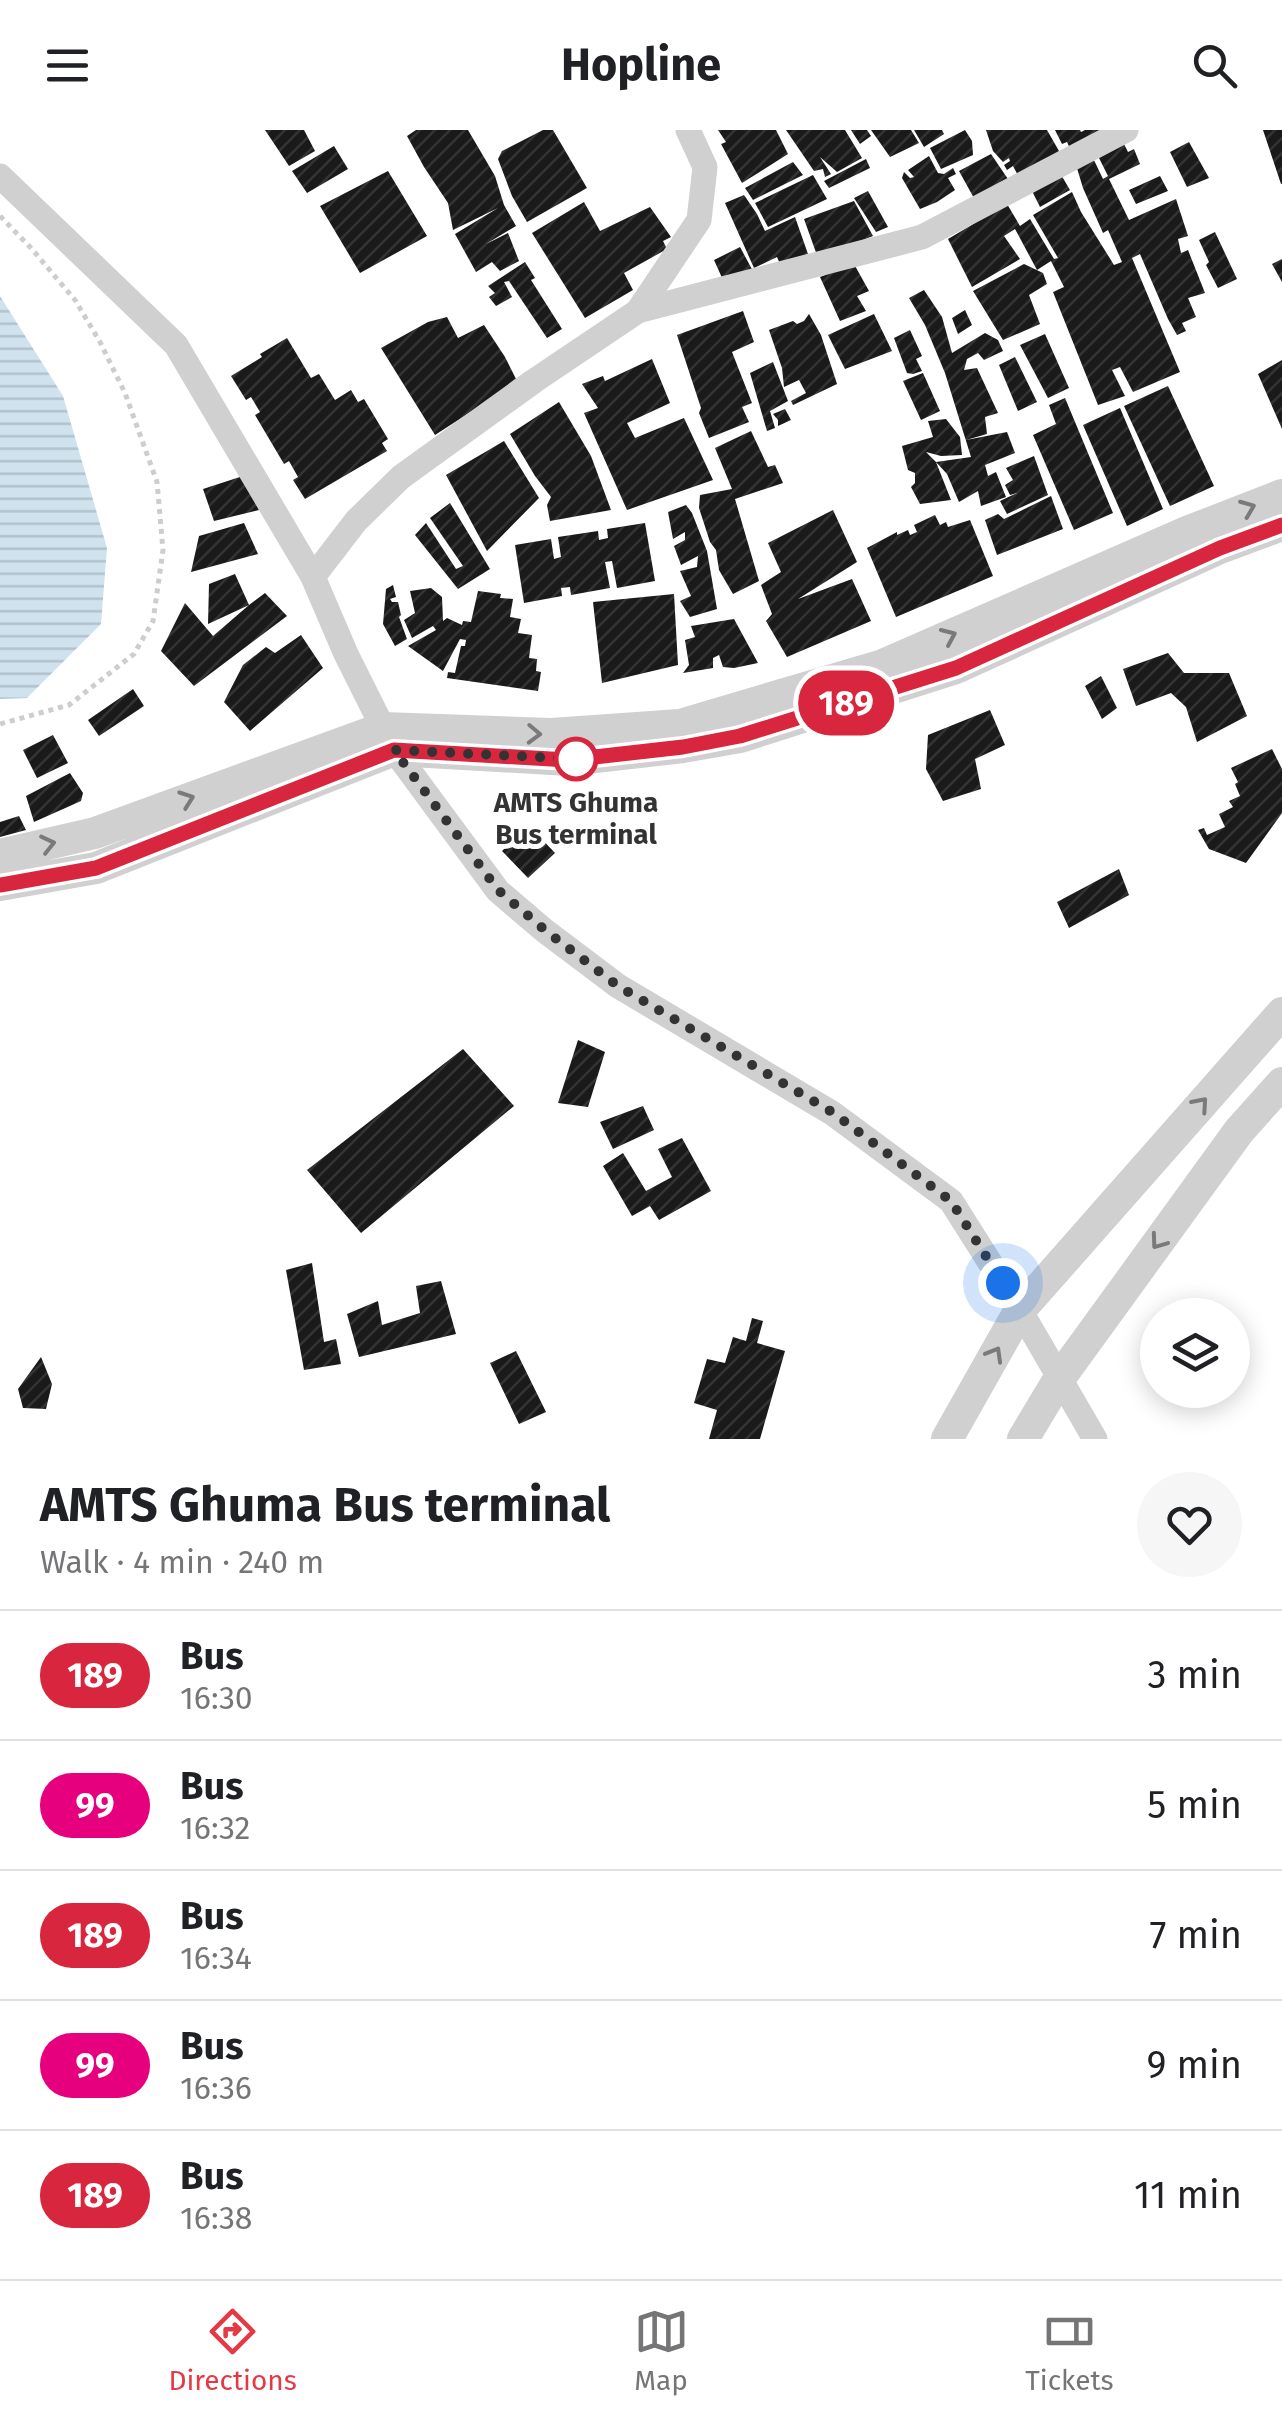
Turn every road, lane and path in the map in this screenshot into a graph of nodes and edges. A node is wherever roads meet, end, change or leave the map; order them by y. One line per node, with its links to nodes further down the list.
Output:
1 (688, 130): 5 (street)
2 (1126, 130): 5 (street)
3 (0, 176): 8 (street)
4 (0, 216): 9 (path)
5 (638, 311): 8 (street)
6 (1282, 495): 10 (street, one-way to 6)
7 (1282, 525): 10 (street)
8 (313, 577): 11 (street)
9 (0, 724)
10 (682, 736): 11 (street)
11 (388, 739): 12 (street, one-way to 11); 13 (street); 16 (street)
12 (0, 855)
13 (0, 885)
14 (1282, 1012): 16 (street, one-way to 14)
15 (1282, 1083): 17 (street, one-way to 17)
16 (1020, 1310): 17 (street); 18 (street, one-way to 16)
17 (1058, 1379): 19 (street); 20 (street)
18 (946, 1439)
19 (1023, 1439)
20 (1096, 1439)

